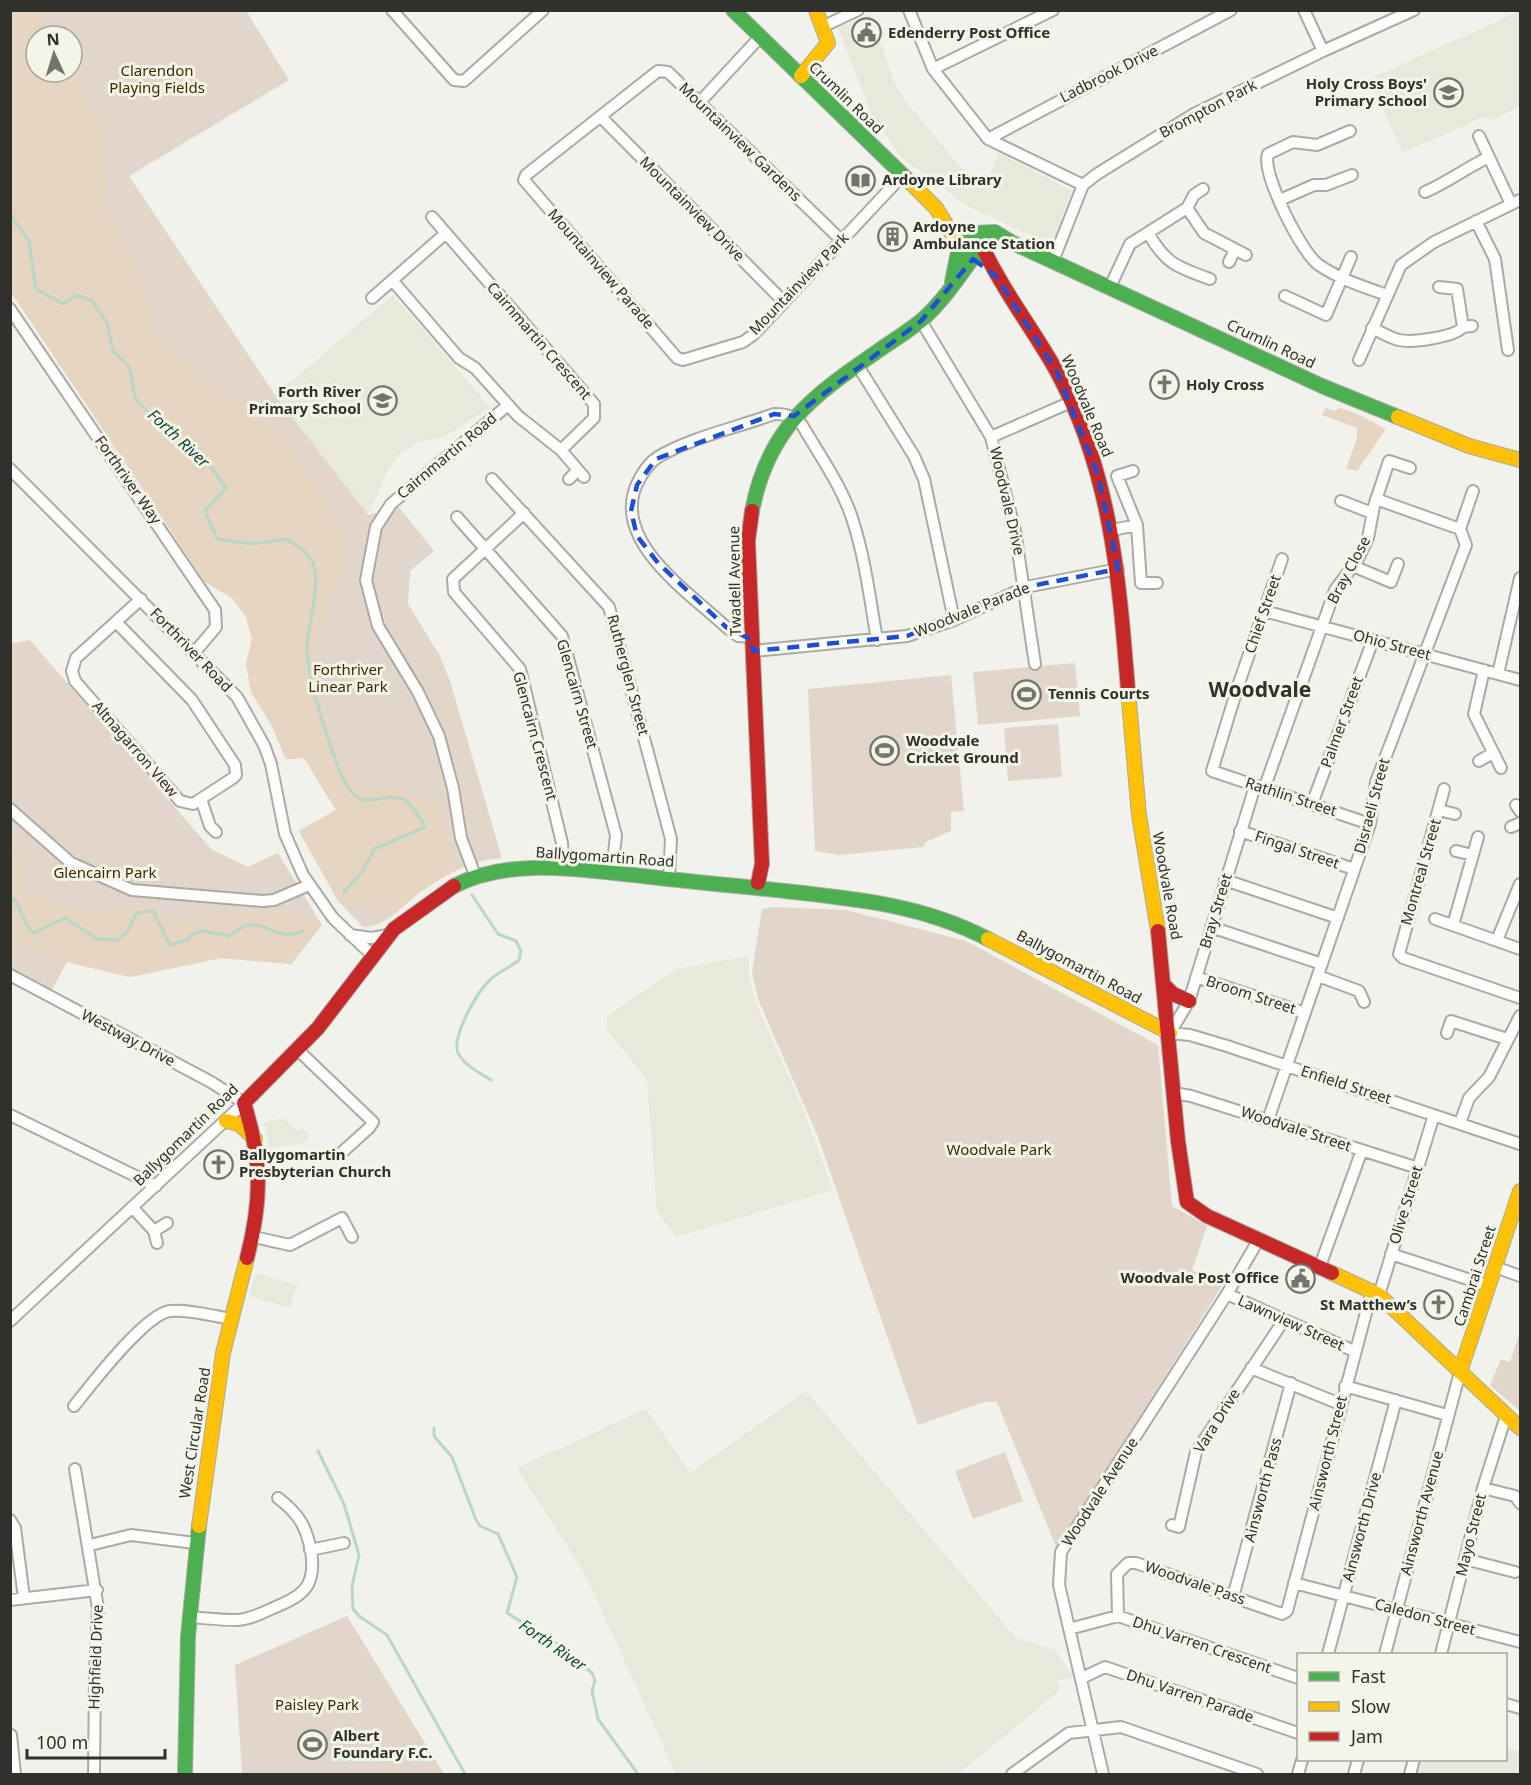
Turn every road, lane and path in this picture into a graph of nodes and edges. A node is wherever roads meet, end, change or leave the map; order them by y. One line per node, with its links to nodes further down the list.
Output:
1 (392, 10): 2 (street)
2 (543, 10)
3 (733, 10): 12 (main road, Crumlin Road)
4 (816, 10): 11 (main road)
5 (858, 10): 11 (street)
6 (909, 10): 14 (street)
7 (1053, 10): 14 (street)
8 (1231, 10): 20 (street, Ladbrook Drive)
9 (1304, 10): 13 (street)
10 (1414, 10): 13 (street, Brompton Park)
11 (822, 27): 15 (main road)
12 (760, 37): 15 (main road, Crumlin Road); 16 (street)
13 (1323, 51): 25 (street, Brompton Park)
14 (933, 69): 20 (street)
15 (801, 76): 22 (main road, Crumlin Road)
16 (699, 103): 17 (street, Mountainview Gardens); 37 (street, Mountainview Gardens)
17 (601, 117): 24 (street, Mountainview Gardens); 53 (street, Mountainview Drive)
18 (1350, 131): 28 (street)
19 (1479, 136): 21 (street)
20 (988, 139): 25 (street)
21 (1489, 157): 27 (street); 29 (street)
22 (902, 176): 31 (main road, Crumlin Road); 37 (street, Mountainview Park)
23 (1352, 176): 28 (street)
24 (524, 180): 58 (street, Mountainview Parade)
25 (1083, 186): 42 (street)
26 (1203, 189): 30 (street)
27 (1425, 192)
28 (1280, 200): 44 (street)
29 (1516, 202): 33 (street)
30 (1188, 206): 36 (street); 43 (street)
31 (936, 208): 35 (main road, Crumlin Road); 39 (main road, Crumlin Road)
32 (432, 218): 34 (street, Cairnmartin Crescent)
33 (1476, 221): 51 (street); 57 (street)
34 (446, 233): 46 (street); 65 (street, Cairnmartin Crescent)
35 (974, 233): 38 (main road, Crumlin Road); 39 (main road); 40 (main road)
36 (1148, 233): 45 (street); 48 (street)
37 (841, 240): 53 (street, Mountainview Park)
38 (1013, 243): 40 (main road, Crumlin Road); 42 (main road, Crumlin Road)
39 (958, 245): 40 (main road); 47 (main road, Twadell Avenue)
40 (978, 253): 47 (main road, Twadell Avenue); 61 (main road, Woodvale Road)
41 (1351, 257): 44 (street)
42 (1053, 261): 48 (main road, Crumlin Road)
43 (1229, 262)
44 (1342, 278): 50 (street); 51 (street)
45 (1210, 279)
46 (392, 280): 52 (street); 62 (street)
47 (950, 287): 55 (main road, Twadell Avenue)
48 (1110, 287): 66 (main road, Crumlin Road)
49 (1439, 287): 56 (street)
50 (1285, 296)
51 (1387, 296): 56 (street)
52 (372, 297)
53 (783, 301): 58 (street, Mountainview Park)
54 (10, 309): 100 (street, Forthriver Way)
55 (921, 321): 60 (main road, Twadell Avenue); 64 (street, Woodvale Drive)
56 (1372, 328): 59 (street)
57 (1508, 350)
58 (677, 358)
59 (1359, 360)
60 (858, 366): 63 (main road, Twadell Avenue); 93 (street)
61 (1071, 402): 64 (street); 80 (main road, Woodvale Road)
62 (507, 405): 65 (street); 126 (street, Cairnmartin Road)
63 (794, 416): 96 (main road, Twadell Avenue); 96 (street); 97 (street)
64 (992, 437): 90 (street, Woodvale Drive)
65 (561, 450): 71 (street)
66 (1521, 460)
67 (1410, 468): 73 (street, Bray Close)
68 (10, 469): 91 (street, Forthriver Road)
69 (1133, 471): 78 (street)
70 (492, 479): 75 (street, Rutherglen Street)
71 (569, 479)
72 (1473, 491): 79 (street)
73 (1376, 499): 76 (street, Bray Close); 79 (street)
74 (1341, 501): 76 (street)
75 (524, 513): 81 (street, Glencairn Crescent); 127 (street, Rutherglen Street)
76 (1372, 513): 84 (street, Bray Close)
77 (457, 517): 81 (street, Glencairn Street)
78 (1137, 525): 80 (street); 88 (street)
79 (1460, 529): 87 (street, Disraeli Street)
80 (1112, 530): 85 (main road, Woodvale Road)
81 (485, 550): 123 (street, Glencairn Crescent); 125 (street, Glencairn Street)
82 (1282, 559): 92 (street, Chief Street)
83 (1398, 564): 84 (street)
84 (1353, 566): 95 (street, Bray Close)
85 (1118, 569): 90 (street, Woodvale Parade); 145 (main road, Woodvale Road)
86 (1521, 578): 104 (street)
87 (1454, 579): 89 (street); 101 (street, Disraeli Street)
88 (1157, 583)
89 (1465, 584)
90 (1026, 587): 93 (street, Woodvale Parade); 102 (street, Woodvale Drive)
91 (141, 599): 94 (street); 100 (street, Forthriver Road)
92 (1264, 611): 95 (street, Ohio Street); 109 (street, Chief Street)
93 (954, 620): 97 (street, Woodvale Parade)
94 (116, 622): 112 (street); 112 (street, Altnagarron View)
95 (1322, 626): 98 (street, Ohio Street); 110 (street, Bray Street)
96 (752, 637): 99 (main road, Twadell Avenue)
97 (877, 640): 99 (street, Woodvale Parade)
98 (1373, 640): 101 (street, Ohio Street); 113 (street, Palmer Street)
99 (753, 651): 131 (main road, Twadell Avenue)
100 (195, 652): 130 (street, Forthriver Road)
101 (1423, 654): 103 (street, Ohio Street); 117 (street, Disraeli Street)
102 (1035, 664)
103 (1484, 670): 104 (street, Ohio Street); 106 (street)
104 (1498, 674): 105 (street, Ohio Street)
105 (1521, 680)
106 (1493, 753): 107 (street); 108 (street)
107 (1479, 761)
108 (1501, 768)
109 (1212, 771): 110 (street, Rathlin Street)
110 (1260, 787): 113 (street, Rathlin Street); 118 (street, Bray Street)
111 (1444, 789): 115 (street, Montreal Street)
112 (201, 800): 119 (street)
113 (1312, 804): 117 (street, Rathlin Street)
114 (10, 809): 130 (street)
115 (1439, 810): 116 (street); 146 (street, Montreal Street)
116 (1455, 814)
117 (1370, 824): 124 (street, Disraeli Street)
118 (1240, 831): 124 (street, Fingal Street); 128 (street, Bray Street)
119 (216, 832)
120 (1478, 837): 122 (street)
121 (1456, 851): 122 (street)
122 (1473, 855): 134 (street)
123 (563, 868): 125 (main road, Ballygomartin Road); 126 (main road, Ballygomartin Road)
124 (1354, 870): 132 (street, Disraeli Street)
125 (612, 872): 127 (main road, Ballygomartin Road)
126 (475, 875): 137 (main road, Ballygomartin Road)
127 (669, 878): 131 (main road, Ballygomartin Road)
128 (1225, 880): 132 (street); 135 (street, Bray Street)
129 (1521, 884): 138 (street)
130 (309, 885): 136 (street, Forthriver Road)
131 (757, 888): 151 (main road, Ballygomartin Road)
132 (1338, 918): 141 (street, Disraeli Street)
133 (1435, 919): 134 (street)
134 (1454, 925): 138 (street)
135 (1211, 927): 141 (street); 144 (street, Bray Street)
136 (350, 935): 137 (street); 140 (street, Forthriver Road)
137 (389, 935): 140 (main road, Ballygomartin Road)
138 (1497, 940): 139 (street)
139 (1521, 949)
140 (372, 955): 154 (main road, Ballygomartin Road)
141 (1322, 964): 143 (street, Disraeli Street)
142 (10, 975): 157 (street, Westway Drive)
143 (1318, 976): 148 (street); 149 (street, Disraeli Street)
144 (1196, 977): 147 (street, Bray Street); 149 (street, Broom Street)
145 (1166, 987): 147 (main road); 151 (main road, Woodvale Road)
146 (1521, 998)
147 (1189, 1001): 151 (street, Bray Street)
148 (1364, 1002)
149 (1305, 1013): 155 (street, Disraeli Street)
150 (1521, 1016): 153 (street)
151 (1170, 1033): 155 (street, Enfield Street); 156 (main road, Woodvale Road)
152 (1446, 1033): 153 (street)
153 (1507, 1039): 162 (street)
154 (298, 1050): 157 (main road, Ballygomartin Road); 166 (street)
155 (1287, 1066): 159 (street, Enfield Street); 160 (street, Disraeli Street)
156 (1174, 1093): 160 (street, Woodvale Street); 175 (main road, Woodvale Road)
157 (244, 1103): 161 (street, Ballygomartin Road); 163 (main road, West Circular Road)
158 (10, 1115): 168 (street)
159 (1434, 1115): 162 (street, Enfield Street); 167 (street, Olive Street)
160 (1268, 1120): 165 (street, Woodvale Street)
161 (226, 1121): 163 (main road); 168 (street, Ballygomartin Road)
162 (1460, 1123): 164 (street, Enfield Street)
163 (255, 1138): 173 (main road, West Circular Road)
164 (1521, 1144)
165 (1362, 1150): 167 (street, Woodvale Street); 178 (street)
166 (339, 1155)
167 (1418, 1168): 177 (street, Olive Street)
168 (156, 1186): 170 (street, Ballygomartin Road)
169 (1520, 1192): 179 (main road, Cambrai Street)
170 (133, 1208): 172 (street); 186 (street, Ballygomartin Road)
171 (167, 1223): 172 (street)
172 (154, 1231): 176 (street)
173 (254, 1237): 174 (street); 184 (main road, West Circular Road)
174 (352, 1237)
175 (1259, 1239): 178 (main road, Woodvale Road); 183 (street, Woodvale Avenue)
176 (157, 1243)
177 (1391, 1254): 181 (street); 182 (street, Olive Street)
178 (1320, 1266): 182 (main road, Woodvale Road)
179 (1495, 1267): 180 (street); 181 (main road, Cambrai Street)
180 (1521, 1275)
181 (1489, 1286): 189 (main road, Cambrai Street)
182 (1375, 1293): 187 (street, Ainsworth Street); 189 (main road, Woodvale Road)
183 (1227, 1294): 185 (street, Lawnview Street); 221 (street, Woodvale Avenue)
184 (231, 1319): 194 (street); 205 (main road, West Circular Road)
185 (1284, 1320): 187 (street, Lawnview Street); 188 (street, Vara Drive)
186 (10, 1321)
187 (1354, 1351): 191 (street, Ainsworth Street)
188 (1251, 1368): 190 (street); 203 (street, Vara Drive)
189 (1460, 1372): 195 (street, Ainsworth Avenue); 196 (main road, Woodvale Road)
190 (1291, 1383): 193 (street); 213 (street, Ainsworth Pass)
191 (1345, 1386): 192 (street); 193 (street, Ainsworth Street)
192 (1396, 1400): 195 (street); 212 (street, Ainsworth Drive)
193 (1340, 1404): 210 (street, Ainsworth Street)
194 (74, 1406)
195 (1447, 1415): 216 (street, Ainsworth Avenue)
196 (1506, 1416): 197 (main road, Woodvale Road); 199 (street, Mayo Street)
197 (1521, 1428)
198 (75, 1469): 206 (street, Highfield Drive)
199 (1483, 1488): 201 (street); 208 (street, Mayo Street)
200 (278, 1498): 207 (street)
201 (1521, 1503)
202 (10, 1520): 214 (street)
203 (1172, 1525)
204 (344, 1543): 207 (street)
205 (195, 1544): 206 (street); 219 (main road, West Circular Road)
206 (90, 1545): 211 (street, Highfield Drive)
207 (310, 1550): 219 (street)
208 (1465, 1558): 209 (street); 220 (street, Mayo Street)
209 (1515, 1572)
210 (1294, 1583): 212 (street, Caledon Street); 217 (street, Ainsworth Street)
211 (97, 1590): 214 (street); 232 (street, Highfield Drive)
212 (1343, 1596): 216 (street, Caledon Street); 223 (street, Ainsworth Drive)
213 (1233, 1597): 217 (street, Woodvale Pass); 218 (street, Woodvale Pass)
214 (24, 1598): 215 (street)
215 (10, 1600)
216 (1397, 1610): 220 (street, Caledon Street); 224 (street, Ainsworth Avenue)
217 (1282, 1614)
218 (1118, 1616): 221 (street, Dhu Varren Crescent); 226 (street, Dhu Varren Crescent)
219 (189, 1617): 233 (main road, West Circular Road)
220 (1449, 1623): 222 (street, Caledon Street); 225 (street, Mayo Street)
221 (1069, 1629): 227 (street, Woodvale Avenue)
222 (1521, 1642)
223 (1328, 1653)
224 (1385, 1653)
225 (1441, 1653)
226 (1297, 1677)
227 (1082, 1678): 228 (street, Woodvale Avenue); 229 (street, Dhu Varren Parade)
228 (1094, 1729): 234 (street); 235 (street, Woodvale Avenue); 236 (street)
229 (1297, 1732)
230 (11, 1735): 231 (street)
231 (15, 1774)
232 (94, 1774)
233 (184, 1774)
234 (1012, 1774)
235 (1103, 1774)
236 (1257, 1774)

